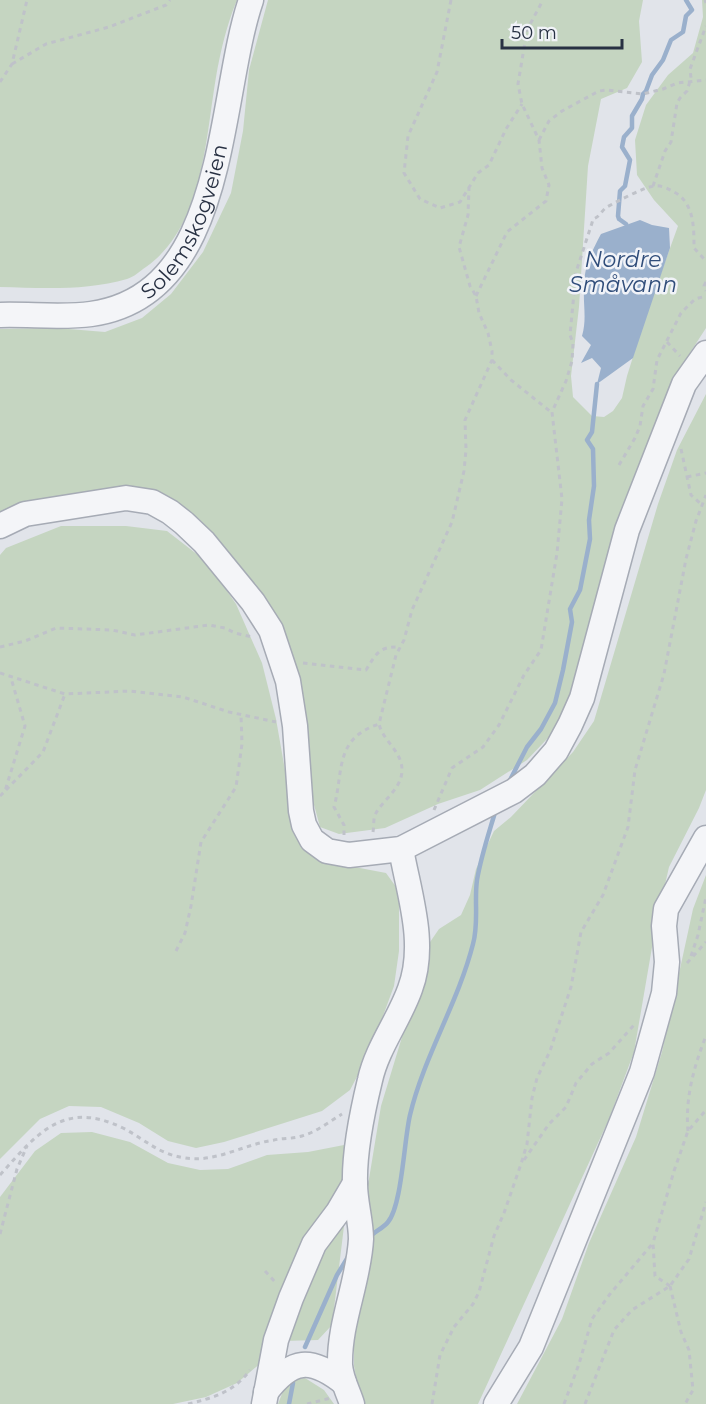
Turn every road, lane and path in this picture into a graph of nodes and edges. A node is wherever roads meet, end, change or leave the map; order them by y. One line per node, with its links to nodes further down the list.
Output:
1 (27, 0): 7 (path)
2 (170, 0): 7 (path)
3 (251, 0): 19 (street, Solemskogveien)
4 (451, 0): 14 (path)
5 (543, 0): 11 (path)
6 (706, 26): 10 (path)
7 (12, 64): 9 (path)
8 (706, 80): 10 (path)
9 (0, 82)
10 (690, 82): 12 (path); 13 (path)
11 (522, 104): 12 (path); 14 (path)
12 (539, 140): 18 (path)
13 (653, 186): 15 (path); 22 (path)
14 (469, 187): 18 (path)
15 (706, 261)
16 (706, 282): 17 (path)
17 (706, 294): 23 (path)
18 (476, 296): 21 (path)
19 (0, 315)
20 (706, 352): 40 (street)
21 (492, 360): 22 (path); 29 (path)
22 (552, 412): 40 (path)
23 (619, 465)
24 (706, 473): 26 (path)
25 (706, 495): 26 (path)
26 (701, 504): 51 (path)
27 (0, 526): 30 (street)
28 (0, 647): 30 (path)
29 (400, 647): 30 (path); 35 (path)
30 (280, 655): 36 (street)
31 (0, 673): 32 (path)
32 (11, 678): 33 (path); 37 (path)
33 (65, 694): 34 (path); 37 (path)
34 (241, 714): 36 (path); 44 (path)
35 (380, 724): 40 (path); 41 (path)
36 (295, 726): 41 (street)
37 (5, 791): 38 (path)
38 (0, 796)
39 (706, 838): 63 (street)
40 (403, 847): 41 (street); 47 (street)
41 (343, 855)
42 (706, 897): 43 (path)
43 (706, 942)
44 (176, 951)
45 (641, 1018): 51 (path)
46 (706, 1036): 49 (path)
47 (365, 1103): 50 (path); 53 (street)
48 (706, 1110): 49 (path)
49 (688, 1131): 56 (path)
50 (29, 1141): 52 (path); 55 (path)
51 (521, 1164): 62 (path)
52 (0, 1175)
53 (355, 1183): 59 (street); 60 (street)
54 (706, 1202): 57 (path)
55 (0, 1234)
56 (653, 1242): 57 (path); 64 (path)
57 (670, 1286): 65 (path); 66 (path)
58 (255, 1364): 61 (path)
59 (348, 1394): 60 (street)
60 (265, 1398)
61 (188, 1404)
62 (432, 1404)
63 (495, 1404)
64 (564, 1404)
65 (585, 1404)
66 (685, 1404)

